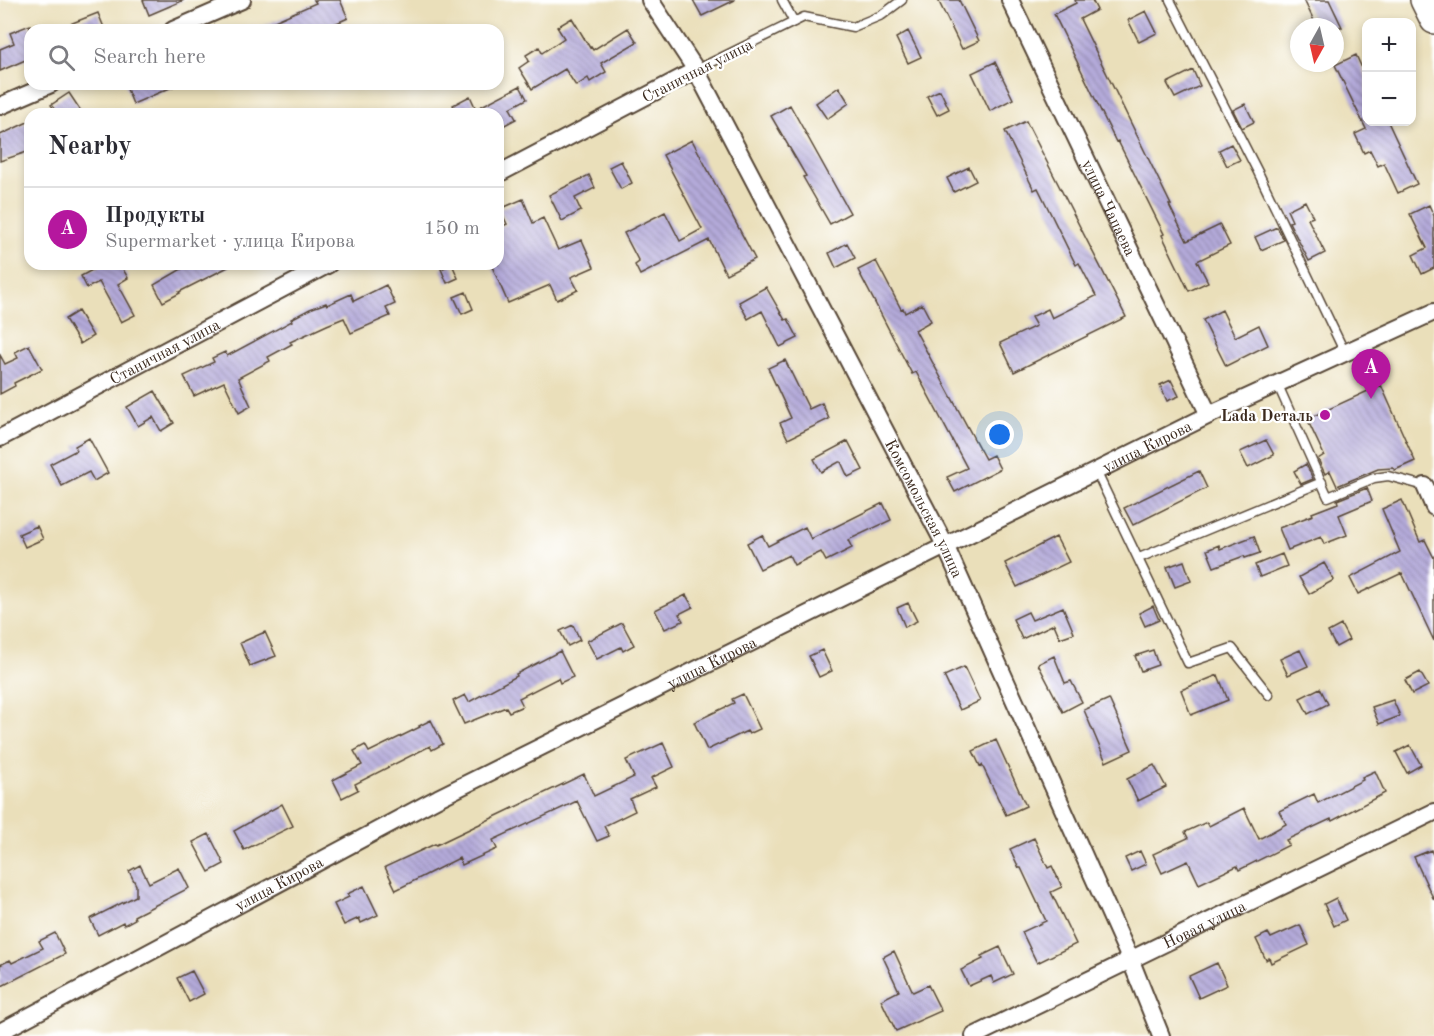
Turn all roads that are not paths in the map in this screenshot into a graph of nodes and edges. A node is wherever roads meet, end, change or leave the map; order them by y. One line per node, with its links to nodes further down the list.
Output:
1 (242, 0): 10 (street)
2 (650, 0): 11 (street, Комсомольская улица)
3 (782, 0): 9 (lane)
4 (902, 0): 9 (lane, Станичная улица)
5 (1010, 0): 19 (street, улица Чапаева)
6 (1170, 0): 17 (lane)
7 (1425, 0): 8 (main road)
8 (1434, 20)
9 (794, 22): 11 (lane, Станичная улица)
10 (187, 24)
11 (696, 69): 14 (street, Станичная улица); 25 (street, Комсомольская улица)
12 (37, 90): 13 (street)
13 (0, 106)
14 (504, 171)
15 (318, 270): 20 (street, Станичная улица)
16 (1434, 312): 17 (street, улица Кирова)
17 (1344, 351): 18 (street, улица Кирова)
18 (1277, 383): 19 (street, улица Кирова); 22 (lane)
19 (1209, 415): 21 (street, улица Кирова)
20 (0, 438)
21 (1096, 471): 25 (street, улица Кирова); 26 (lane)
22 (1322, 482): 23 (lane); 26 (lane)
23 (1425, 486): 24 (street)
24 (1434, 507)
25 (945, 544): 29 (street, Комсомольская улица); 30 (street, улица Кирова)
26 (1139, 558): 27 (lane)
27 (1269, 695)
28 (1434, 812): 29 (street, Новая улица)
29 (1131, 961): 31 (street, Новая улица); 32 (street, Комсомольская улица)
30 (0, 1032)
31 (974, 1036)
32 (1161, 1036)

